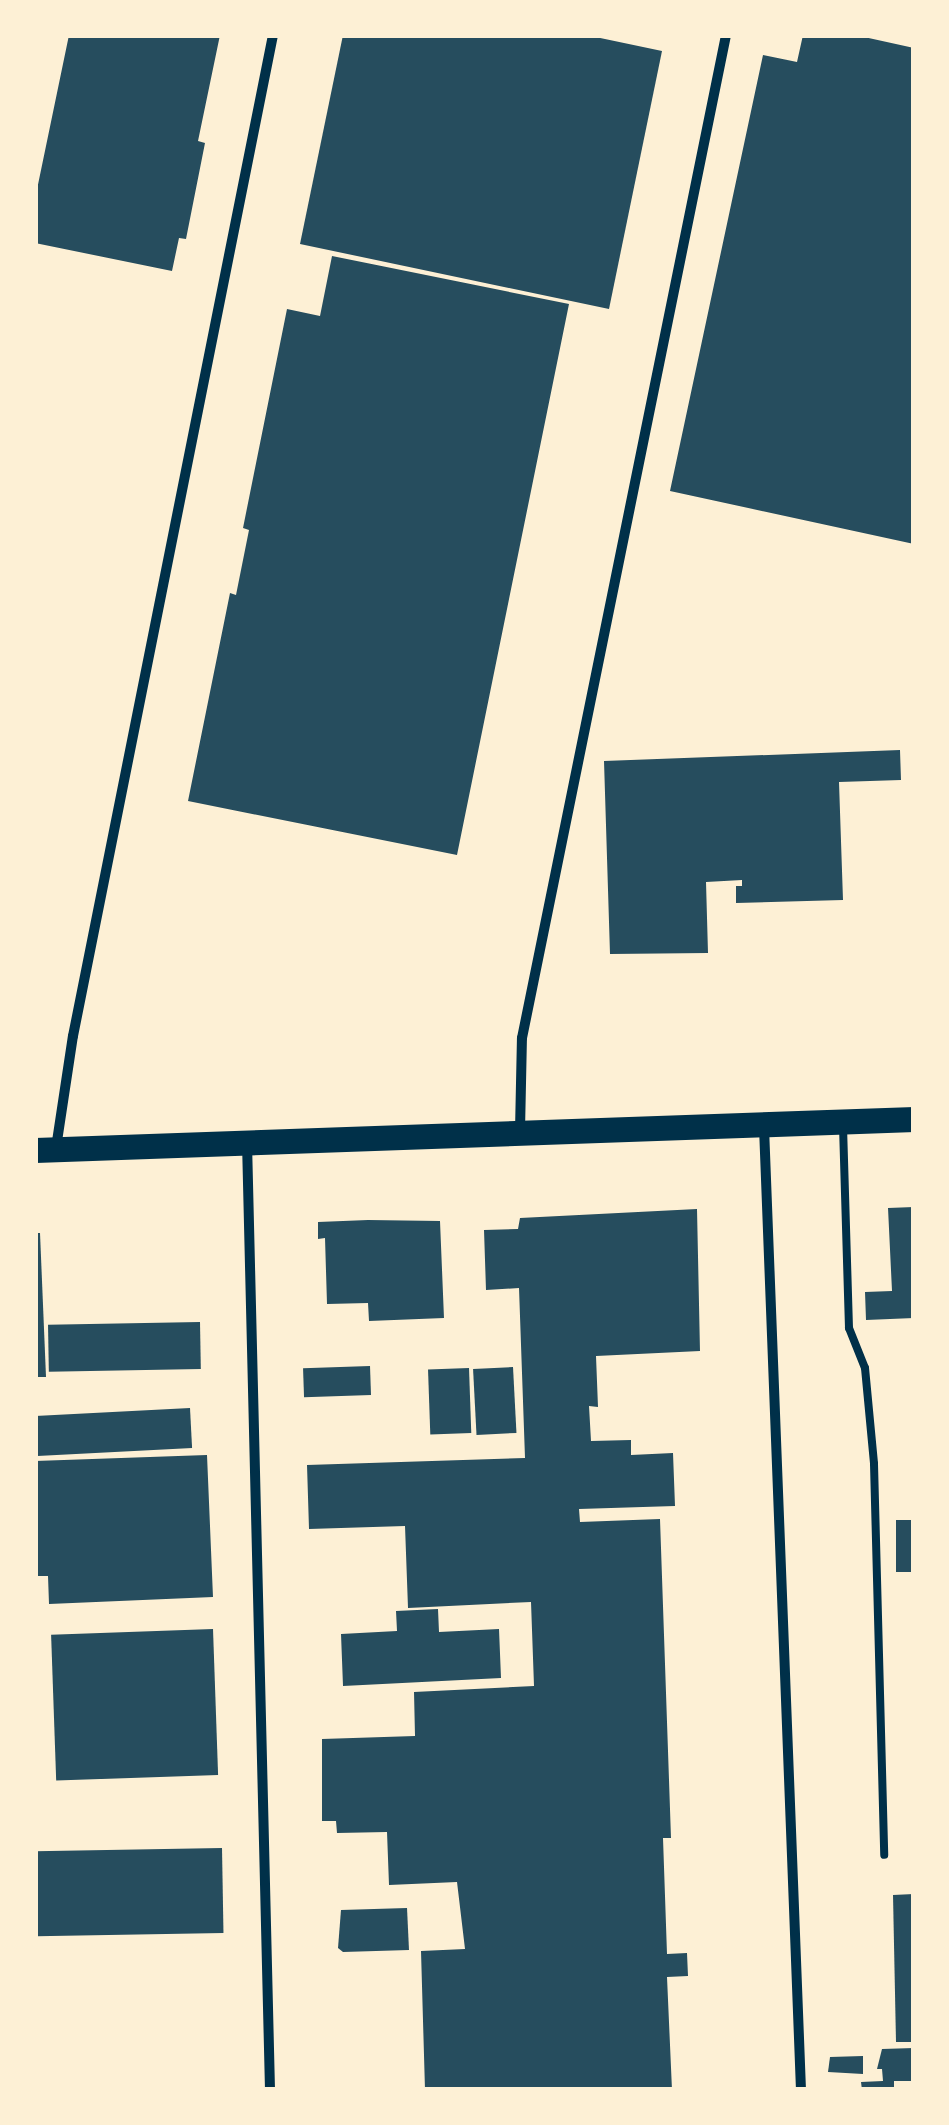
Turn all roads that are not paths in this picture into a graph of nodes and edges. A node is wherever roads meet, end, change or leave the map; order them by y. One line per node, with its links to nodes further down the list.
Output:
1 (272, 35): 8 (street)
2 (726, 35): 6 (street)
3 (914, 1119): 4 (main road)
4 (843, 1122): 5 (main road); 9 (lane)
5 (764, 1124): 6 (main road); 11 (street)
6 (520, 1132): 7 (main road)
7 (247, 1142): 8 (main road); 10 (street)
8 (46, 1150)
9 (884, 1855)
10 (270, 2090)
11 (800, 2090)

